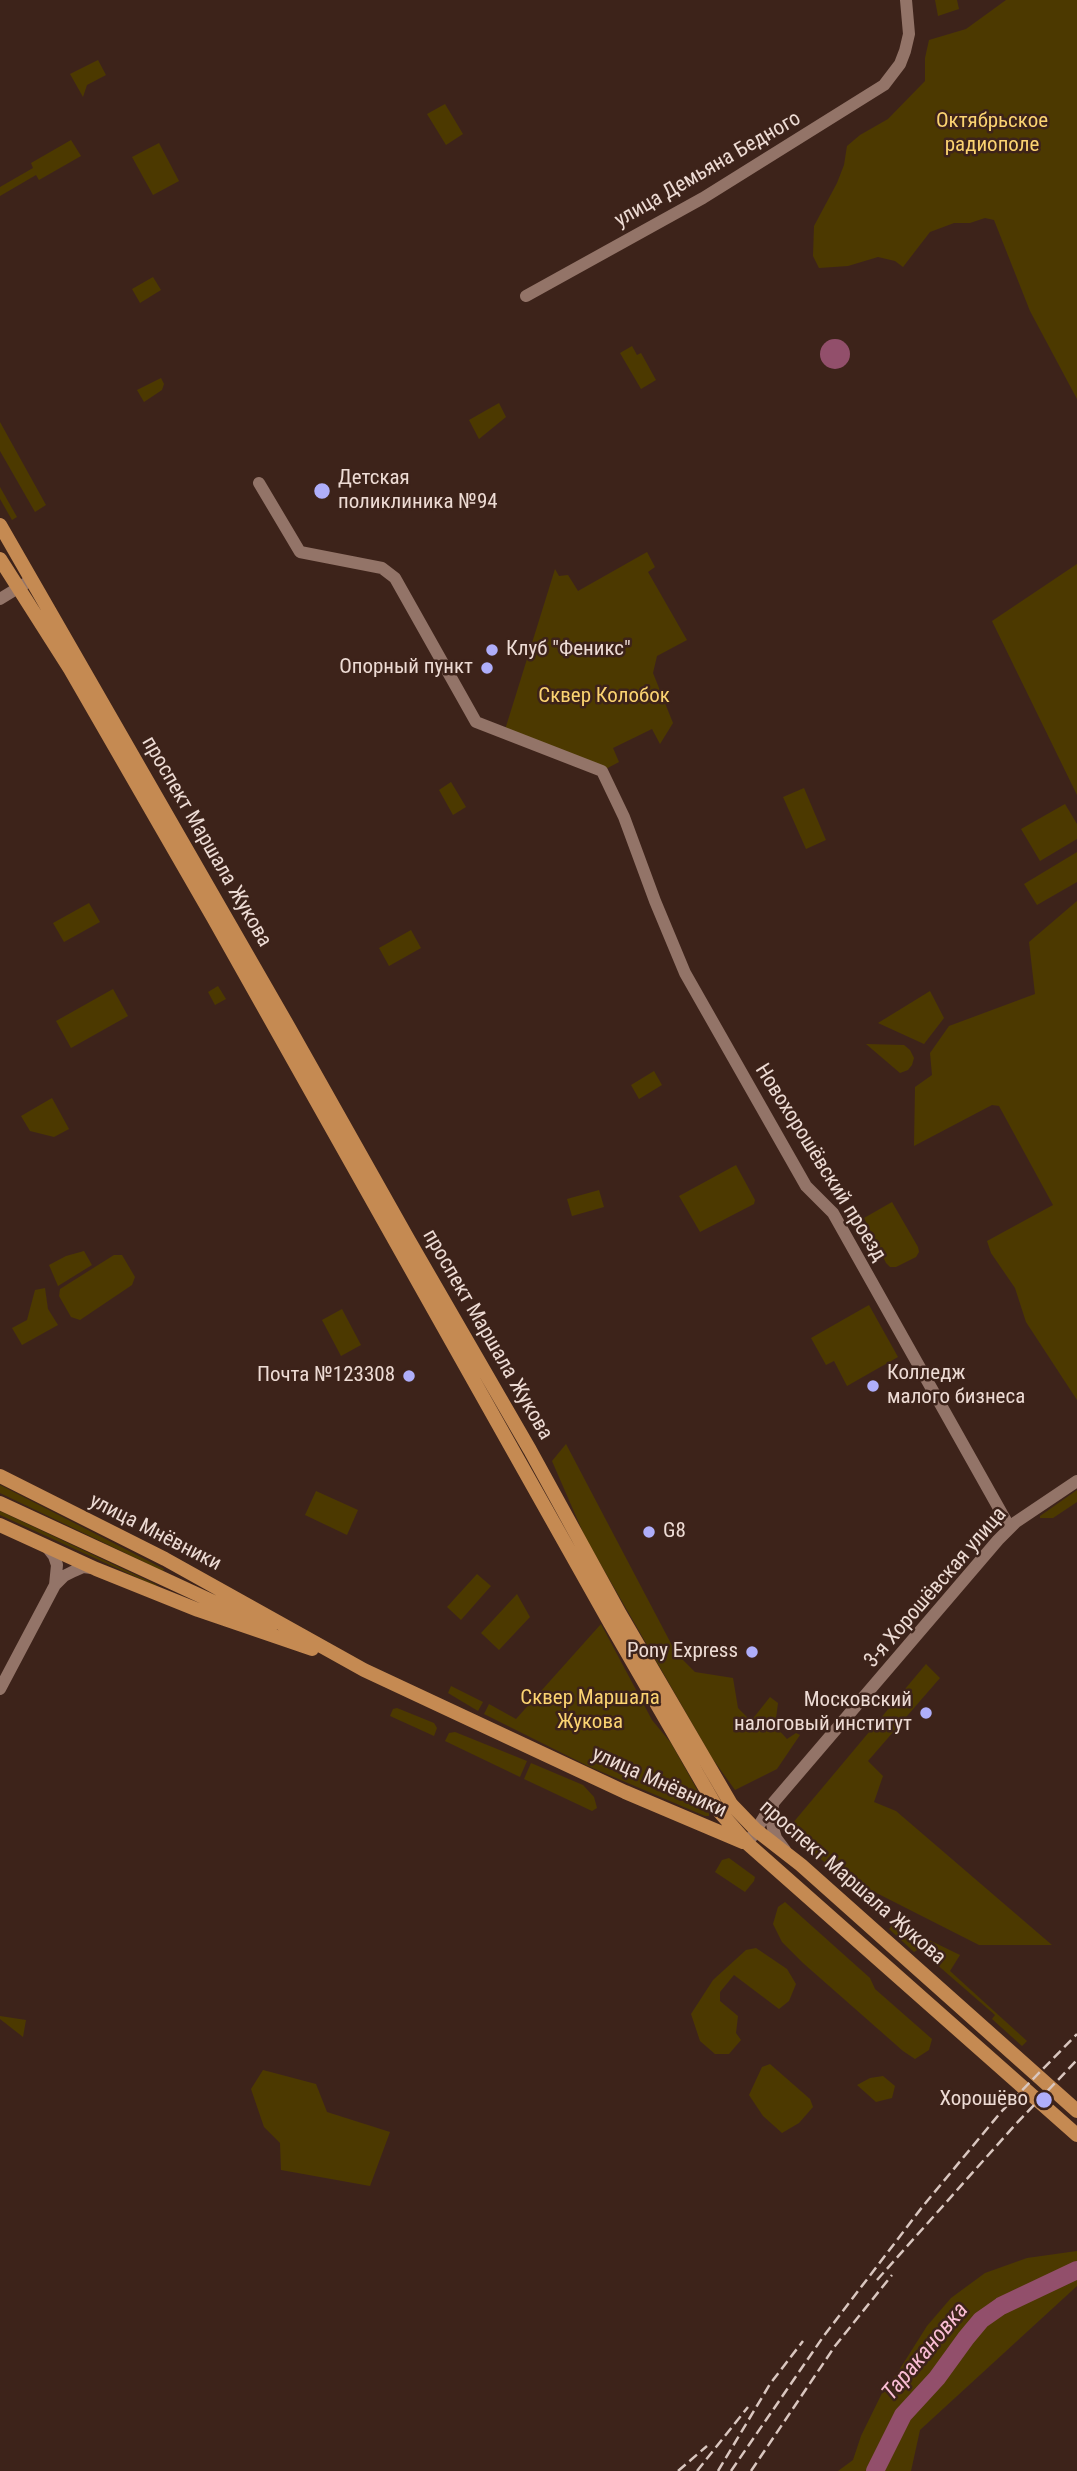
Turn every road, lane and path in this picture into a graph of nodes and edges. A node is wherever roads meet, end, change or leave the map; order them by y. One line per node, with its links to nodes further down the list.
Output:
1 (906, 0): 2 (street, улица Демьяна Бедного)
2 (526, 296)
3 (259, 483): 12 (street, Новохорошёвский проезд)
4 (0, 525): 6 (main road, проспект Маршала Жукова)
5 (0, 559): 6 (main road, проспект Маршала Жукова)
6 (24, 584): 7 (street); 19 (main road, проспект Маршала Жукова); 23 (main road, проспект Маршала Жукова)
7 (0, 599)
8 (0, 1476): 17 (main road, улица Мнёвники)
9 (1077, 1480): 12 (street, 3-я Хорошёвская улица)
10 (0, 1503): 16 (main road, улица Мнёвники)
11 (0, 1525): 13 (main road, улица Мнёвники)
12 (1010, 1528): 20 (street, 3-я Хорошёвская улица)
13 (43, 1544): 14 (main road, улица Мнёвники); 15 (street)
14 (96, 1569): 15 (street); 16 (main road, улица Мнёвники)
15 (55, 1585): 18 (street)
16 (320, 1652): 17 (main road, улица Мнёвники)
17 (364, 1670): 21 (main road, улица Мнёвники)
18 (0, 1689)
19 (712, 1800): 21 (main road); 22 (main road, проспект Маршала Жукова)
20 (773, 1803): 23 (street, 3-я Хорошёвская улица); 25 (street)
21 (695, 1823): 22 (main road); 24 (main road, улица Мнёвники)
22 (732, 1826): 23 (main road); 24 (main road, проспект Маршала Жукова)
23 (756, 1830): 24 (street, 3-я Хорошёвская улица); 25 (main road, проспект Маршала Жукова)
24 (748, 1844): 27 (main road, проспект Маршала Жукова)
25 (789, 1856): 26 (main road, проспект Маршала Жукова)
26 (1077, 2110)
27 (1077, 2135)

